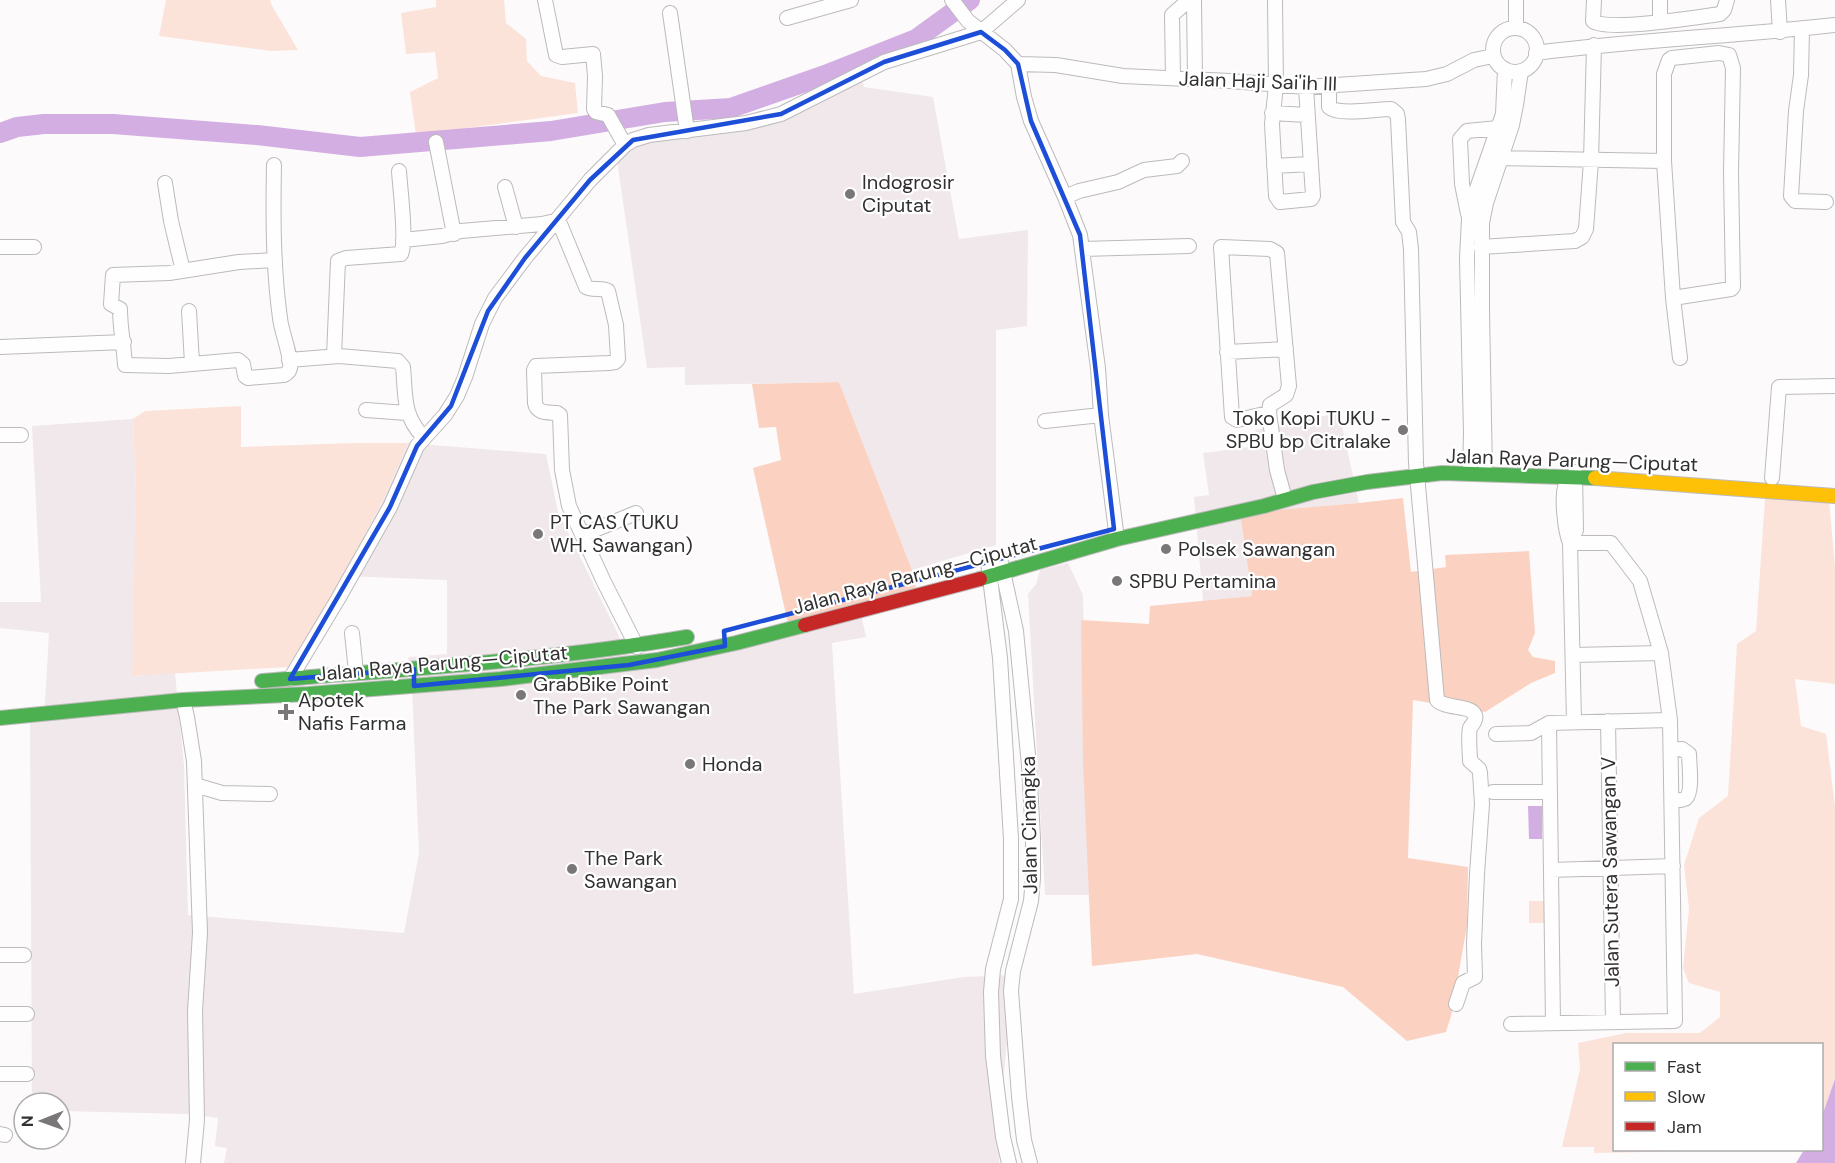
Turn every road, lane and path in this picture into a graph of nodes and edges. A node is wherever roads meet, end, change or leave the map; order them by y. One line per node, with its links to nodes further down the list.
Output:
1 (545, 0): 36 (street)
2 (851, 0): 13 (street)
3 (1018, 0): 18 (street)
4 (1191, 0): 26 (street); 27 (street)
5 (1275, 0): 28 (street)
6 (1516, 0): 16 (street)
7 (1594, 0): 14 (street)
8 (1660, 0): 14 (street)
9 (1727, 0): 14 (street)
10 (1778, 0): 19 (street)
11 (955, 4): 18 (street)
12 (670, 13): 33 (street)
13 (787, 18)
14 (1660, 22)
15 (1835, 25): 17 (street)
16 (1516, 27): 21 (street); 22 (street)
17 (1802, 29): 19 (street); 48 (street)
18 (981, 32): 23 (street); 33 (street)
19 (1780, 32): 20 (street)
20 (1594, 45): 21 (street); 39 (street)
21 (1536, 53): 25 (street)
22 (1493, 56): 24 (street); 29 (street, Jalan Haji Sai'ih III)
23 (1018, 64): 26 (street, Jalan Haji Sai'ih III); 47 (street)
24 (1505, 69): 25 (street); 34 (street)
25 (1521, 71): 37 (street)
26 (1173, 78): 27 (street, Jalan Haji Sai'ih III)
27 (1195, 79): 28 (street, Jalan Haji Sai'ih III)
28 (1276, 85): 30 (street, Jalan Haji Sai'ih III); 31 (street)
29 (1329, 86): 30 (street, Jalan Haji Sai'ih III); 81 (street)
30 (1306, 87): 32 (street)
31 (1272, 113): 32 (street); 43 (street)
32 (1307, 115): 41 (street)
33 (687, 124): 36 (street)
34 (1498, 128): 37 (street); 49 (street)
35 (436, 142): 52 (street)
36 (625, 145): 50 (street)
37 (1494, 159): 39 (street); 49 (street); 57 (street)
38 (1182, 160): 47 (street)
39 (1591, 161): 40 (street); 57 (street)
40 (1664, 161): 61 (street); 61 (street)
41 (1310, 164): 43 (street); 43 (street)
42 (274, 165): 59 (street)
43 (1274, 166)
44 (399, 171): 53 (street)
45 (165, 183): 60 (street)
46 (505, 187): 51 (street)
47 (1065, 196): 58 (street)
48 (1826, 202)
49 (1469, 219): 80 (street)
50 (555, 221): 51 (street); 79 (street); 91 (street)
51 (516, 227): 52 (street)
52 (454, 234): 53 (street)
53 (403, 240): 67 (street)
54 (1189, 246): 58 (street)
55 (0, 247): 56 (street)
56 (34, 247)
57 (1481, 247): 80 (street)
58 (1082, 249): 75 (street)
59 (274, 260): 60 (street); 69 (street)
60 (183, 271): 63 (street)
61 (1673, 298): 68 (street)
62 (189, 311): 70 (street)
63 (124, 342): 64 (street); 70 (street)
64 (0, 347)
65 (1286, 349): 66 (street); 66 (street); 74 (street)
66 (1227, 352): 74 (street)
67 (334, 356): 69 (street); 73 (street)
68 (1680, 358)
69 (289, 360): 70 (street)
70 (192, 363)
71 (1835, 386): 84 (street)
72 (366, 410): 73 (street)
73 (407, 412): 79 (street)
74 (1269, 412): 86 (street)
75 (1101, 415): 76 (street); 90 (street)
76 (1045, 421)
77 (0, 435): 78 (street)
78 (21, 435)
79 (423, 437): 103 (street)
80 (1478, 467): 81 (highway, Jalan Raya Parung—Ciputat); 82 (highway, Jalan Raya Parung—Ciputat)
81 (1417, 469): 86 (highway, Jalan Raya Parung—Ciputat); 125 (street)
82 (1575, 471): 83 (highway, Jalan Raya Parung—Ciputat); 87 (highway, Jalan Raya Parung—Ciputat); 92 (street)
83 (1683, 471)
84 (1772, 478)
85 (1835, 489): 87 (highway)
86 (1279, 491): 90 (highway, Jalan Raya Parung—Ciputat)
87 (1835, 496)
88 (1207, 505): 90 (highway, Jalan Raya Parung—Ciputat)
89 (636, 513): 91 (street)
90 (1116, 534): 93 (highway, Jalan Raya Parung—Ciputat); 93 (highway, Jalan Raya Parung—Ciputat)
91 (582, 536): 98 (street)
92 (1570, 543): 99 (street); 100 (street)
93 (998, 563): 106 (highway, Jalan Raya Parung—Ciputat); 131 (street, Jalan Cinangka); 132 (street, Jalan Cinangka)
94 (942, 575): 95 (highway, Jalan Raya Parung—Ciputat)
95 (873, 593)
96 (352, 633): 102 (street)
97 (701, 635): 98 (highway, Jalan Raya Parung—Ciputat)
98 (637, 647): 101 (highway, Jalan Raya Parung—Ciputat)
99 (1661, 652): 100 (street); 111 (street)
100 (1573, 655): 113 (street)
101 (414, 669): 102 (highway, Jalan Raya Parung—Ciputat); 106 (highway)
102 (356, 672): 103 (highway, Jalan Raya Parung—Ciputat)
103 (290, 679): 104 (highway, Jalan Raya Parung—Ciputat)
104 (254, 682)
105 (230, 684): 108 (highway, Jalan Raya Parung—Ciputat)
106 (414, 686): 107 (highway, Jalan Raya Parung—Ciputat)
107 (183, 700): 108 (highway, Jalan Raya Parung—Ciputat); 116 (street)
108 (111, 701): 109 (highway, Jalan Raya Parung—Ciputat); 110 (highway, Jalan Raya Parung—Ciputat)
109 (0, 706)
110 (0, 717)
111 (1670, 720): 112 (street); 120 (street)
112 (1608, 721): 113 (street); 121 (street, Jalan Sutera Sawangan V)
113 (1574, 722): 114 (street)
114 (1549, 723): 115 (street); 118 (street)
115 (1496, 734)
116 (195, 785): 119 (street); 135 (street)
117 (1493, 792): 118 (street)
118 (1550, 792): 122 (street)
119 (270, 794)
120 (1673, 866): 121 (street); 128 (street)
121 (1610, 868): 122 (street); 128 (street, Jalan Sutera Sawangan V)
122 (1551, 870): 129 (street)
123 (24, 955): 124 (street)
124 (0, 956)
125 (1456, 1004)
126 (0, 1014): 127 (street)
127 (27, 1014)
128 (1613, 1022): 129 (street)
129 (1554, 1023): 130 (street)
130 (1511, 1024)
131 (1015, 1052): 132 (street); 137 (street, Jalan Cinangka)
132 (993, 1056): 136 (street, Jalan Cinangka)
133 (0, 1074): 134 (street)
134 (27, 1074)
135 (193, 1163)
136 (1009, 1163)
137 (1030, 1163)

